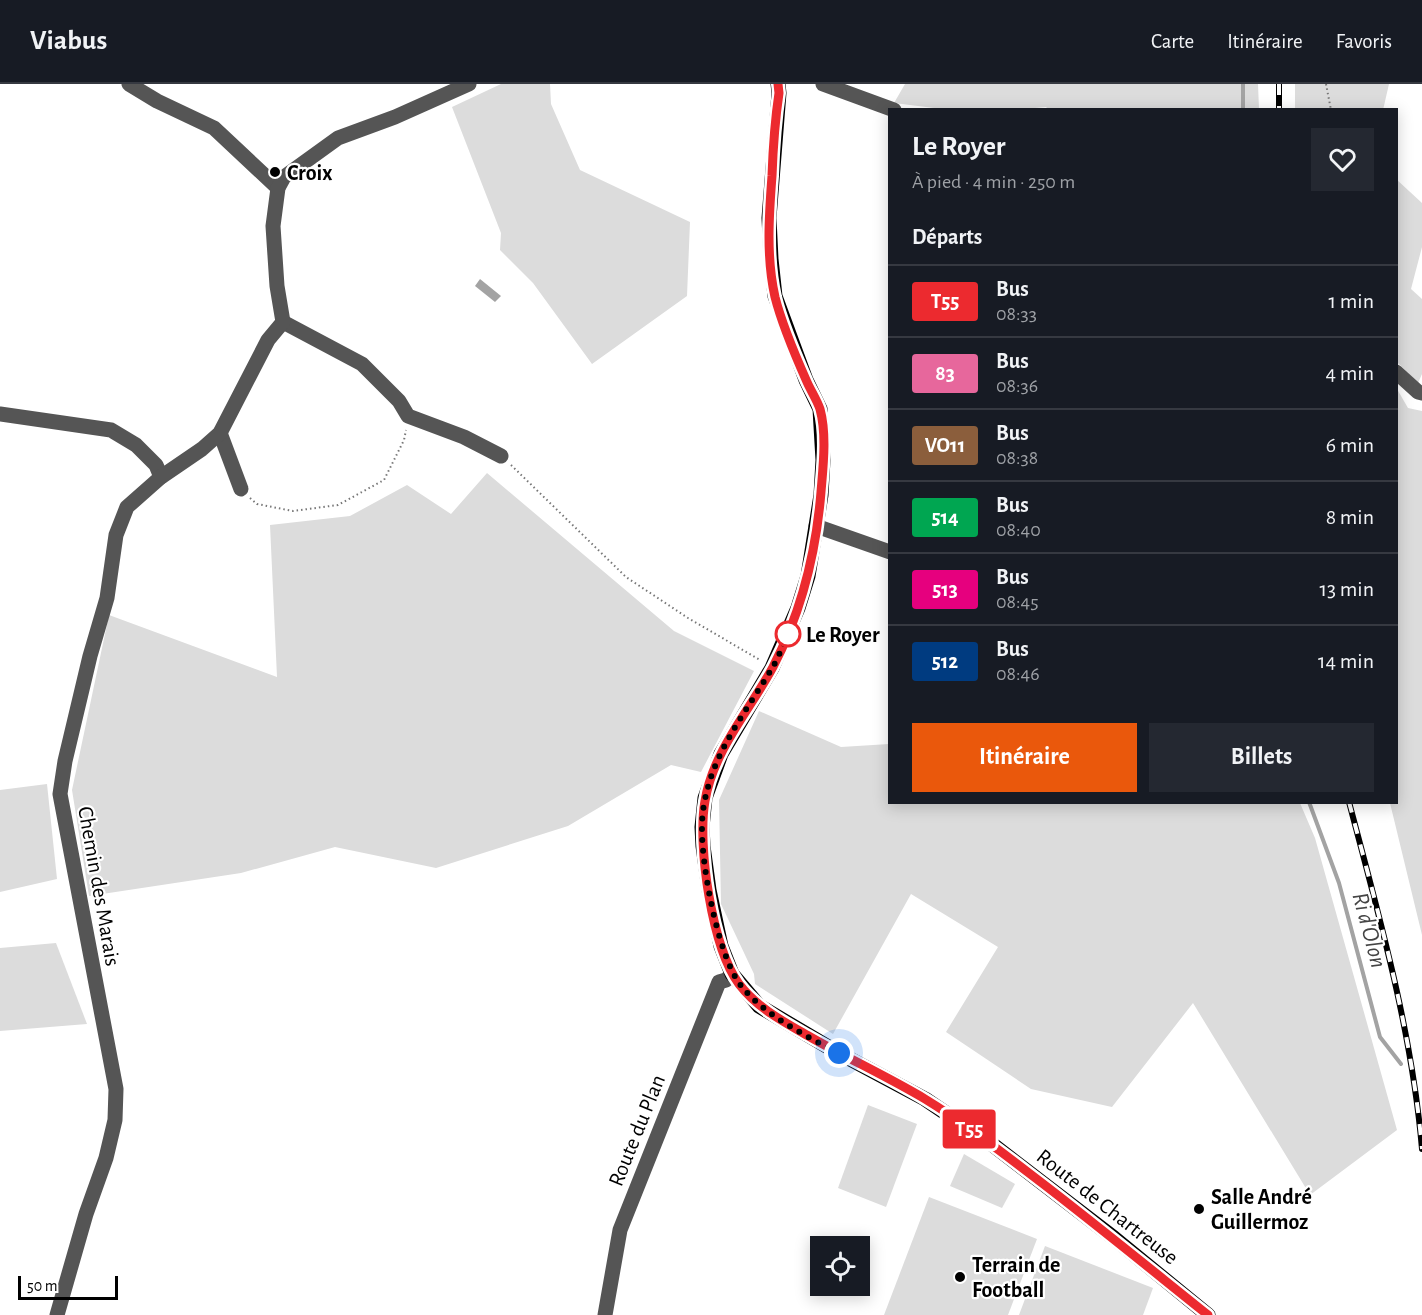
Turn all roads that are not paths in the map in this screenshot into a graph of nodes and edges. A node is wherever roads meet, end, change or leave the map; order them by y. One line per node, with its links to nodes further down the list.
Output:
1 (129, 84): 6 (street)
2 (469, 84): 6 (street)
3 (778, 84): 15 (main road, Route de Chartreuse)
4 (823, 84): 5 (street)
5 (889, 108)
6 (278, 188): 7 (street)
7 (283, 322): 11 (street); 12 (street)
8 (1398, 374): 9 (street)
9 (1422, 393)
10 (0, 414): 13 (street)
11 (220, 433): 13 (street, Chemin des Marais); 14 (street)
12 (501, 456)
13 (161, 477): 18 (street, Chemin des Marais)
14 (241, 489)
15 (816, 526): 16 (street); 17 (main road, Route de Chartreuse)
16 (888, 551)
17 (732, 974): 19 (street, Route du Plan); 20 (main road, Route de Chartreuse)
18 (57, 1315)
19 (605, 1315)
20 (1208, 1315)

